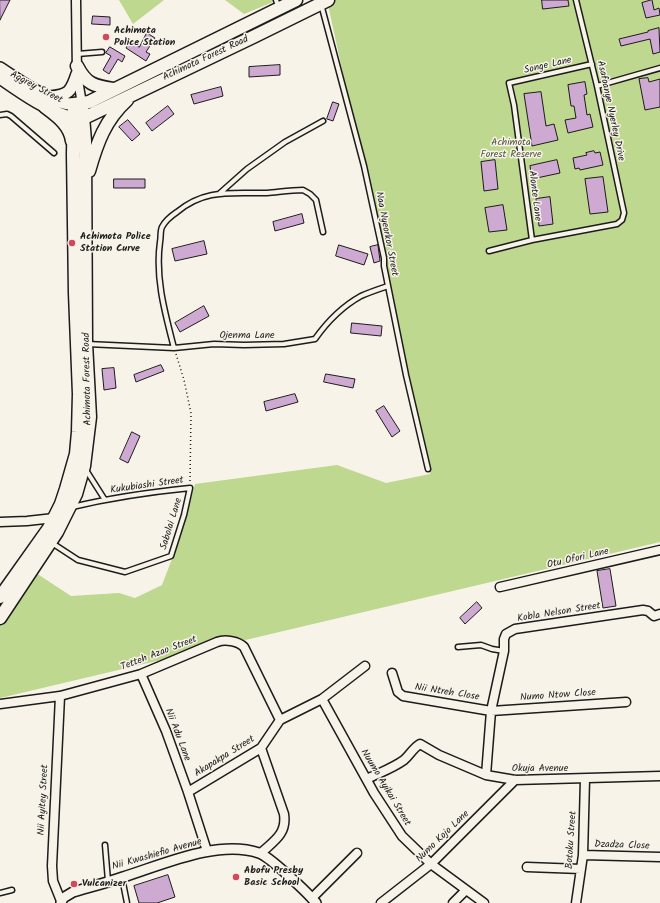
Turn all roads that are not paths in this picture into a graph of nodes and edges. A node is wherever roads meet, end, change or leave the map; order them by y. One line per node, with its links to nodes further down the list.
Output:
1 (76, 0): 9 (street)
2 (296, 0): 5 (main road, Achimota Forest Road)
3 (576, 0): 8 (lane, Asafoanye Nyerley Drive)
4 (324, 2): 6 (main road, Achimota Forest Road); 29 (lane, Naa Nyeorkor Street)
5 (278, 4): 6 (street); 15 (main road, Achimota Forest Road)
6 (288, 20): 16 (main road, Achimota Forest Road)
7 (102, 52): 9 (lane)
8 (592, 64): 13 (lane, Songe Lane); 14 (lane, Asafoanye Nyerley Drive)
9 (77, 65): 15 (main road); 17 (main road); 18 (street)
10 (0, 68): 17 (main road, Aggrey Street)
11 (660, 68): 14 (lane)
12 (0, 78): 17 (main road, Aggrey Street)
13 (509, 84): 27 (lane, Alonte Lane)
14 (597, 86): 27 (lane, Asafoanye Nyerley Drive)
15 (113, 89): 18 (main road, Achimota Forest Road)
16 (134, 93): 20 (main road, Achimota Forest Road); 24 (main road)
17 (47, 102): 18 (main road, Aggrey Street); 20 (main road, Aggrey Street); 23 (main road)
18 (78, 104): 20 (main road, Achimota Forest Road)
19 (0, 115): 22 (lane)
20 (79, 118): 23 (main road, Achimota Forest Road); 24 (main road, Achimota Forest Road)
21 (323, 121): 25 (lane)
22 (54, 153)
23 (73, 154): 37 (main road, Achimota Forest Road)
24 (84, 185): 30 (main road, Achimota Forest Road)
25 (220, 193): 26 (lane); 31 (lane)
26 (323, 232)
27 (532, 240): 28 (lane)
28 (489, 251)
29 (388, 286): 31 (lane, Ojenma Lane); 33 (lane, Naa Nyeorkor Street)
30 (86, 344): 31 (lane, Ojenma Lane); 32 (main road, Achimota Forest Road)
31 (174, 348)
32 (84, 466): 35 (lane, Kukubiashi Street); 36 (main road, Achimota Forest Road)
33 (428, 469)
34 (190, 488): 35 (lane, Kukubiashi Street); 39 (lane, Sabolai Lane)
35 (105, 500): 36 (lane, Kukubiashi Street)
36 (69, 508): 39 (main road, Achimota Forest Road)
37 (54, 518): 38 (street); 42 (main road, Achimota Forest Road)
38 (0, 522)
39 (51, 542): 44 (main road, Achimota Forest Road)
40 (660, 550): 41 (street, Otu Ofori Lane)
41 (500, 587)
42 (0, 597)
43 (660, 614): 46 (street, Kobla Nelson Street)
44 (0, 618)
45 (458, 647): 46 (lane)
46 (504, 651): 54 (street, Kobla Nelson Street)
47 (365, 666): 51 (street, Akapakpa Street)
48 (392, 673): 54 (street, Nii Ntreh Close)
49 (141, 674): 50 (street, Tetteh Azao Street); 55 (street, Tetteh Azao Street); 62 (street, Nii Adu Lane)
50 (60, 696): 53 (street, Tetteh Azao Street); 78 (street, Nii Ayitey Street)
51 (322, 699): 55 (street, Akapakpa Street); 59 (street, Nuumo Ayikai Street)
52 (626, 702): 54 (street, Numo Ntow Close)
53 (0, 704)
54 (491, 710): 57 (street, Kobla Nelson Street)
55 (280, 720): 56 (street, Akapakpa Street)
56 (261, 748): 62 (street, Akapakpa Street); 65 (street)
57 (486, 775): 59 (street, Okuja Avenue); 61 (street, Okuja Avenue)
58 (660, 776): 60 (street, Okuja Avenue)
59 (367, 779): 69 (street, Nuumo Ayikai Street)
60 (585, 779): 61 (street, Okuja Avenue); 67 (street, Botoku Street)
61 (515, 780): 69 (street, Numo Kojo Lane)
62 (188, 792): 64 (street, Nii Adu Lane)
63 (105, 845): 73 (lane)
64 (207, 852): 65 (street, Nii Kwashiefio Avenue); 72 (street, Nii Kwashiefio Avenue)
65 (261, 853): 77 (street, Nii Kwashiefio Avenue)
66 (357, 853): 77 (street)
67 (583, 855): 68 (street, Dzadza Close); 71 (street, Botoku Street)
68 (660, 857)
69 (431, 864): 75 (street, Nuumo Ayikai Street); 80 (street, Numo Kojo Lane)
70 (527, 867): 71 (street)
71 (581, 869): 83 (street, Botoku Street)
72 (122, 878): 73 (street, Nii Kwashiefio Avenue); 79 (lane)
73 (108, 881): 78 (street, Nii Kwashiefio Avenue)
74 (12, 890): 76 (lane)
75 (466, 890): 81 (street); 82 (street, Nuumo Ayikai Street)
76 (0, 893)
77 (314, 900)
78 (61, 902)
79 (127, 903)
80 (381, 903)
81 (453, 903)
82 (484, 903)
83 (576, 903)

